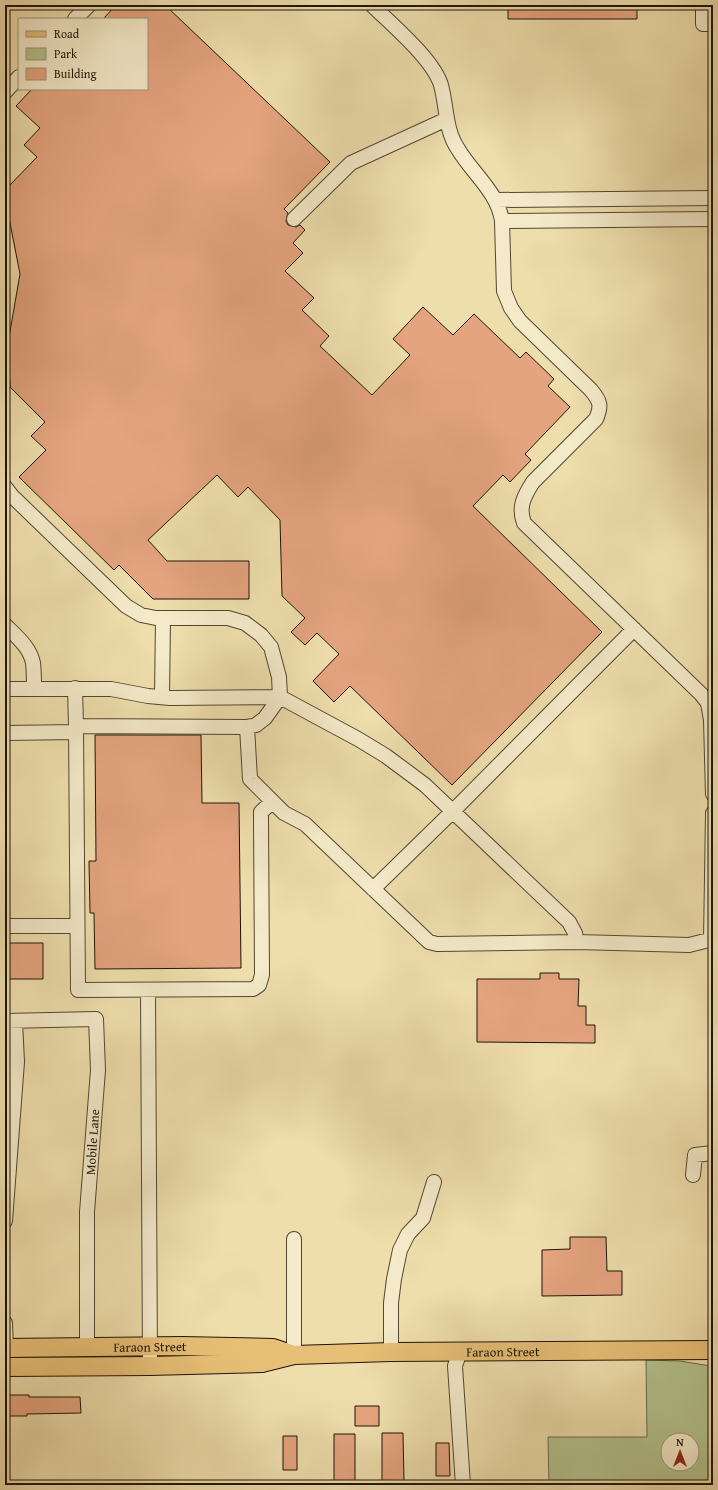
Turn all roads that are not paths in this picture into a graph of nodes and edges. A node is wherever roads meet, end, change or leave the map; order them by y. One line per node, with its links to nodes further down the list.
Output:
1 (89, 5): 4 (street)
2 (372, 5): 8 (street)
3 (703, 5): 5 (street)
4 (76, 18)
5 (713, 24)
6 (18, 78): 7 (street)
7 (5, 92)
8 (447, 119): 10 (street); 11 (street)
9 (713, 198): 10 (street)
10 (496, 200): 13 (street)
11 (294, 219)
12 (713, 219): 13 (street)
13 (502, 220): 17 (street)
14 (5, 487): 15 (street)
15 (163, 618): 21 (street); 22 (street)
16 (5, 625): 18 (street)
17 (634, 629): 26 (street); 28 (street)
18 (34, 688): 19 (street); 20 (street)
19 (75, 688): 21 (street); 24 (street)
20 (5, 689)
21 (162, 697): 22 (street)
22 (280, 697): 23 (street); 28 (street)
23 (247, 727): 24 (street); 27 (street)
24 (76, 729): 25 (street); 32 (street)
25 (5, 733)
26 (713, 794)
27 (272, 802): 30 (street); 35 (street)
28 (453, 811): 30 (street); 34 (street)
29 (713, 813): 33 (street)
30 (373, 889): 34 (street)
31 (5, 926): 32 (street)
32 (77, 926): 35 (street)
33 (712, 940): 34 (street)
34 (577, 942)
35 (148, 990): 44 (street)
36 (10, 1021): 40 (street, Mobile Lane); 43 (street, Mobile Lane)
37 (713, 1153): 38 (street)
38 (693, 1175)
39 (434, 1182): 48 (street)
40 (5, 1222)
41 (294, 1239): 49 (street)
42 (5, 1323): 45 (street)
43 (87, 1346): 44 (main road, Faraon Street); 45 (main road, Faraon Street)
44 (150, 1347): 49 (main road, Faraon Street); 51 (street)
45 (5, 1348)
46 (713, 1350): 47 (main road, Faraon Street)
47 (460, 1351): 48 (main road, Faraon Street); 52 (street)
48 (391, 1352): 49 (main road, Faraon Street)
49 (294, 1355): 51 (main road, Faraon Street)
50 (5, 1366): 51 (main road, Faraon Street)
51 (150, 1366)
52 (463, 1485)

